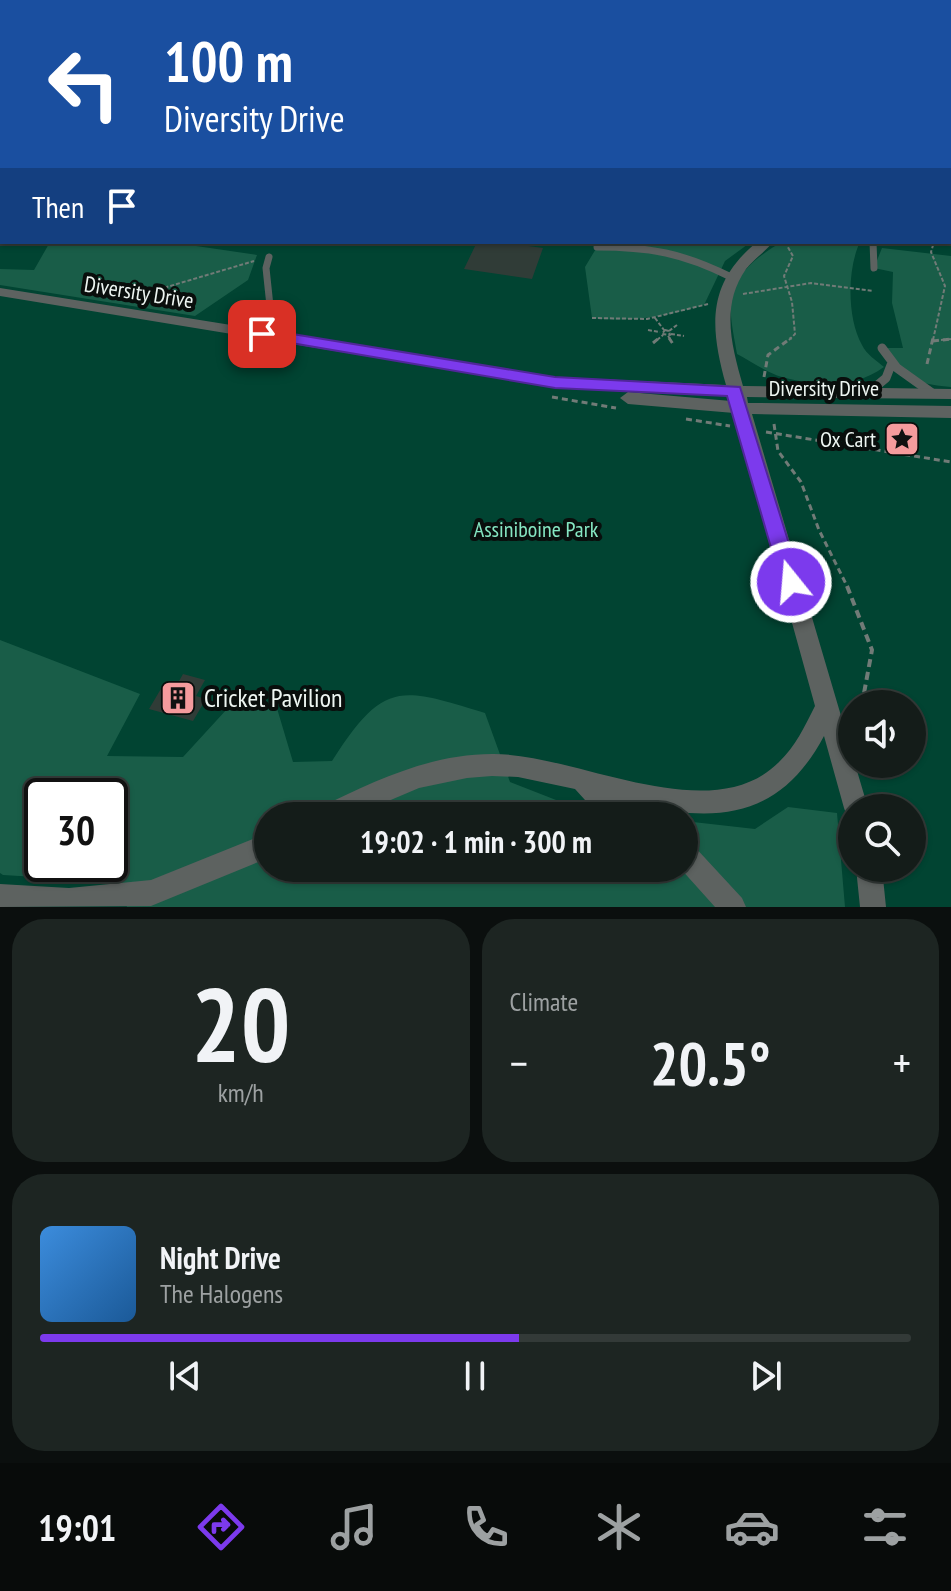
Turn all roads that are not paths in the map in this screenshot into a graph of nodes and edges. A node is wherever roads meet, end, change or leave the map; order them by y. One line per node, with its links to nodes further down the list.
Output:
1 (764, 244): 6 (street)
2 (873, 244): 5 (lane)
3 (597, 247): 6 (lane)
4 (269, 257): 8 (lane)
5 (874, 268)
6 (731, 277): 14 (street)
7 (0, 292): 8 (street, Diversity Drive)
8 (262, 334): 14 (street, Diversity Drive)
9 (882, 348): 10 (lane)
10 (891, 365): 11 (lane); 12 (lane)
11 (868, 393): 12 (street, Diversity Drive); 14 (street, Diversity Drive)
12 (932, 393): 13 (street, Diversity Drive)
13 (951, 394)
14 (737, 399): 15 (street, Diversity Drive); 16 (street)
15 (951, 412)
16 (827, 707): 17 (street); 18 (street)
17 (583, 781): 19 (street); 20 (street)
18 (852, 794)
19 (358, 802)
20 (611, 802)
21 (254, 851): 24 (street)
22 (698, 869): 27 (street)
23 (870, 882): 28 (street)
24 (151, 893): 25 (street); 26 (street)
25 (0, 897)
26 (111, 907)
27 (733, 907)
28 (873, 907)

